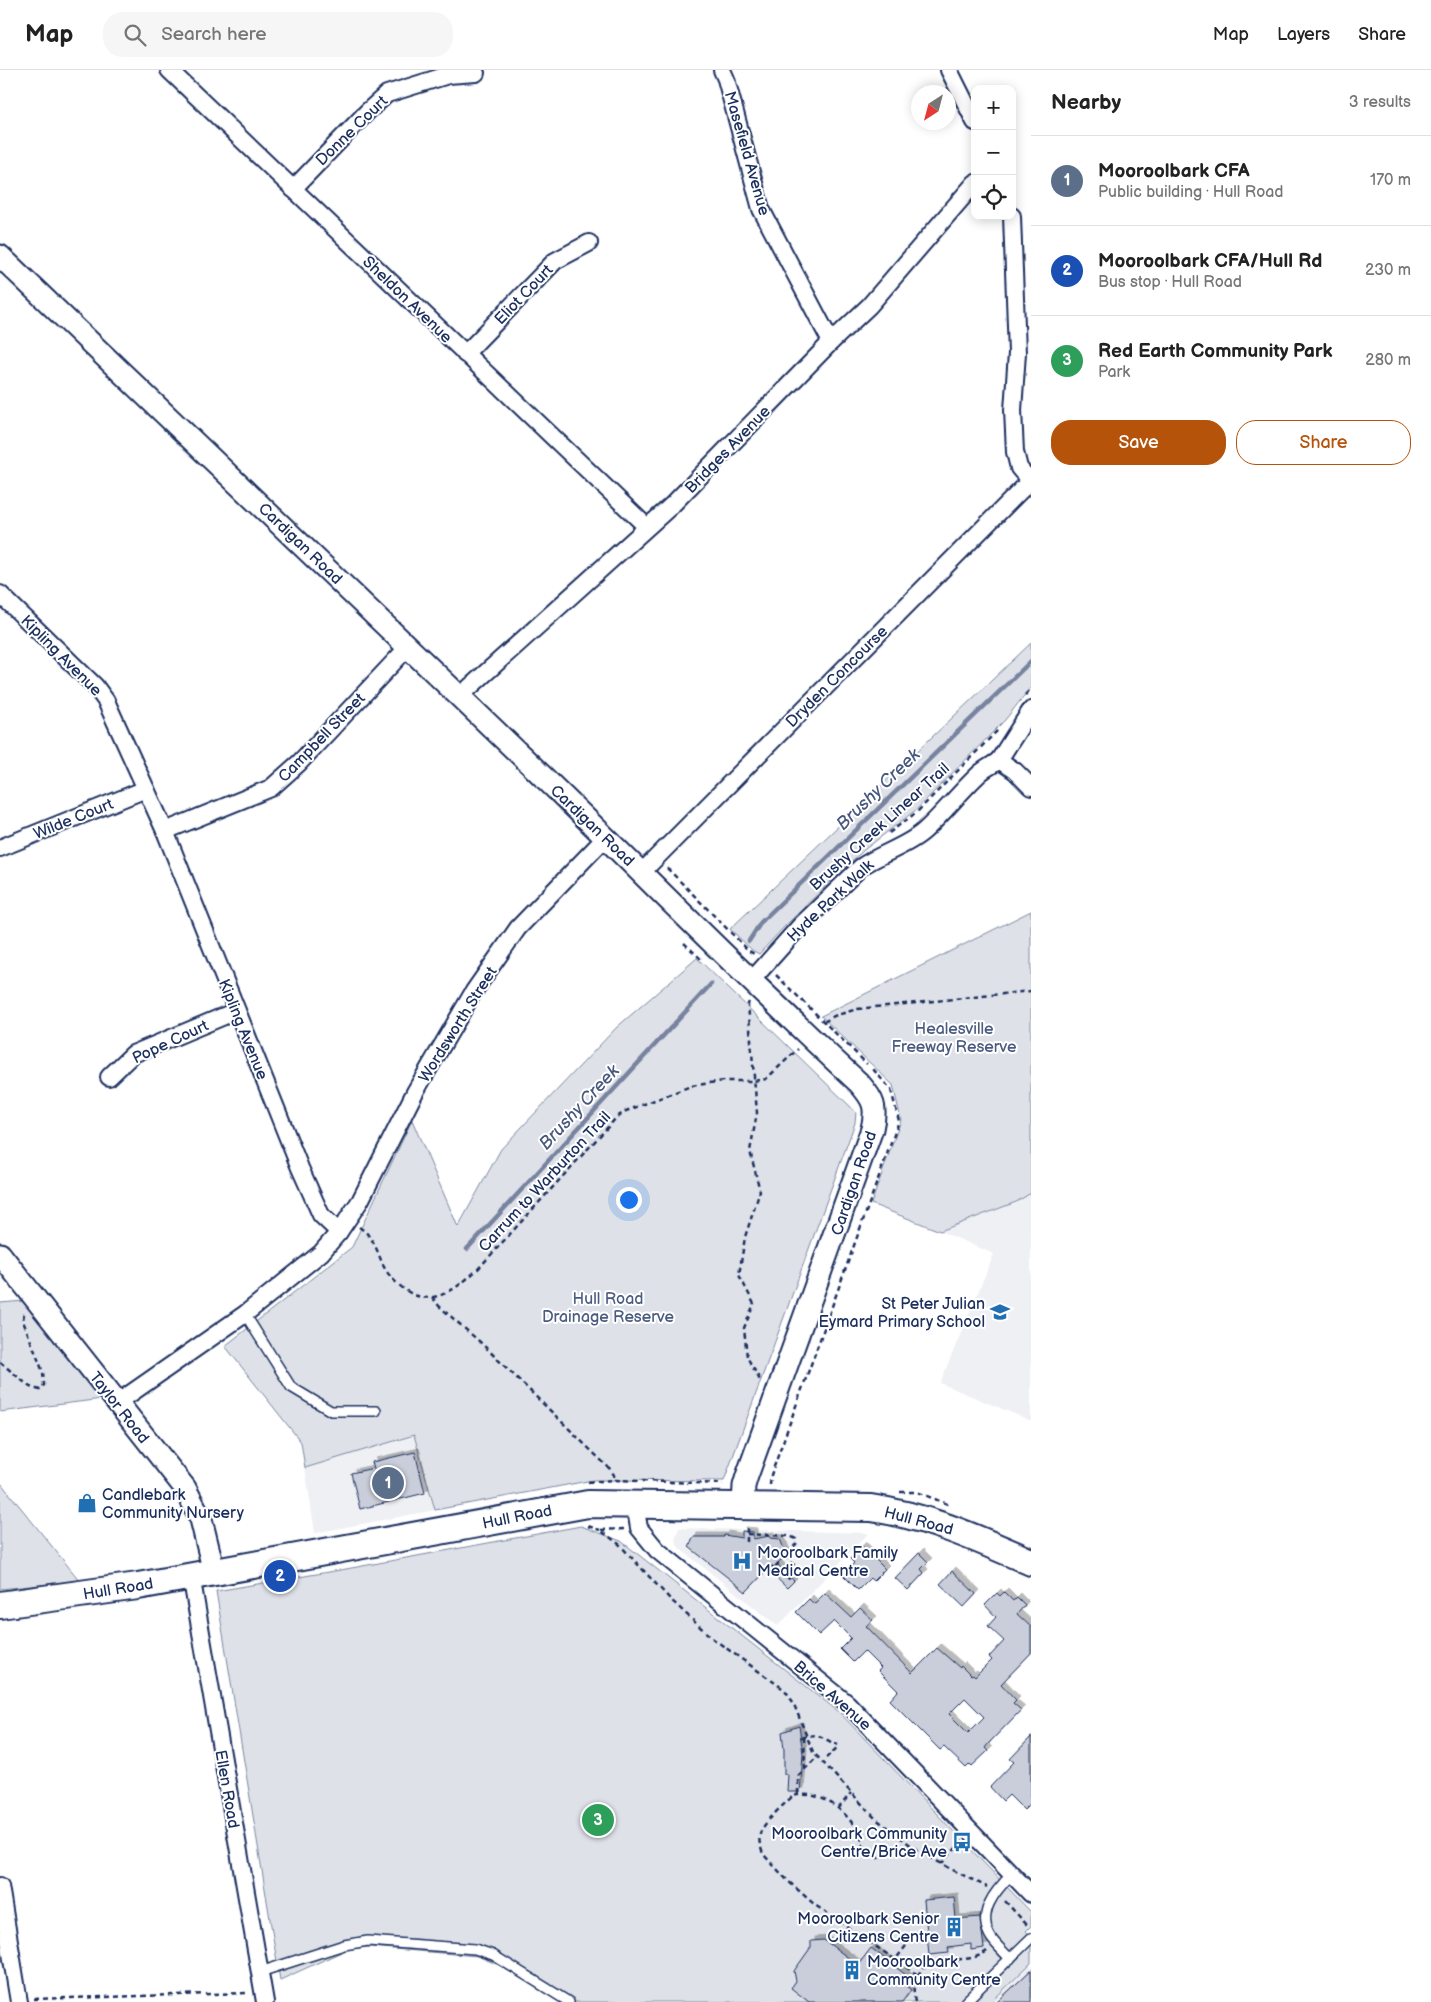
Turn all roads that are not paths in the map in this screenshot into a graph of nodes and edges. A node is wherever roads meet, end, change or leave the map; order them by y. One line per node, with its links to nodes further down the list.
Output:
1 (169, 70): 7 (street, Sheldon Avenue)
2 (722, 70): 11 (street, Masefield Avenue)
3 (949, 70): 5 (street)
4 (476, 73): 7 (street, Donne Court)
5 (971, 114)
6 (971, 188): 11 (street, Bridges Avenue)
7 (293, 189): 12 (street, Sheldon Avenue)
8 (1012, 220): 13 (street)
9 (589, 243): 12 (street, Eliot Court)
10 (0, 256): 16 (street, Cardigan Road)
11 (831, 342): 14 (street, Bridges Avenue)
12 (465, 354): 14 (street, Sheldon Avenue)
13 (1030, 481): 25 (street, Dryden Concourse)
14 (647, 527): 17 (street, Bridges Avenue)
15 (0, 594): 21 (street, Kipling Avenue)
16 (409, 646): 17 (street, Cardigan Road); 22 (street, Campbell Street)
17 (460, 696): 23 (street, Cardigan Road)
18 (1028, 703): 19 (street)
19 (999, 760): 20 (street); 26 (street, Hyde Park Walk)
20 (1031, 787)
21 (146, 789): 22 (street, Kipling Avenue); 24 (street, Wilde Court)
22 (165, 831): 27 (street, Kipling Avenue)
23 (606, 837): 25 (street, Cardigan Road); 29 (street, Wordsworth Street)
24 (0, 848)
25 (649, 865): 26 (street, Cardigan Road)
26 (751, 981): 35 (street, Cardigan Road)
27 (236, 1011): 28 (street, Pope Court); 29 (street, Kipling Avenue)
28 (109, 1077)
29 (344, 1226): 31 (street)
30 (0, 1254): 32 (street, Taylor Road)
31 (245, 1314): 32 (street); 33 (lane)
32 (116, 1403): 37 (street, Taylor Road)
33 (376, 1411)
34 (635, 1504): 35 (main road, Hull Road); 37 (main road, Hull Road); 39 (street, Brice Avenue)
35 (745, 1517): 36 (main road, Hull Road)
36 (1031, 1562)
37 (203, 1574): 38 (main road, Hull Road); 44 (street, Ellen Road)
38 (0, 1605)
39 (1012, 1874): 41 (street, Brice Avenue); 43 (lane)
40 (0, 1886): 46 (street)
41 (1031, 1894)
42 (1031, 1938): 43 (lane)
43 (1010, 1959): 48 (lane)
44 (260, 1972): 45 (street, Ellen Road); 47 (lane)
45 (259, 1999)
46 (19, 2001)
47 (569, 2002)
48 (965, 2002)

